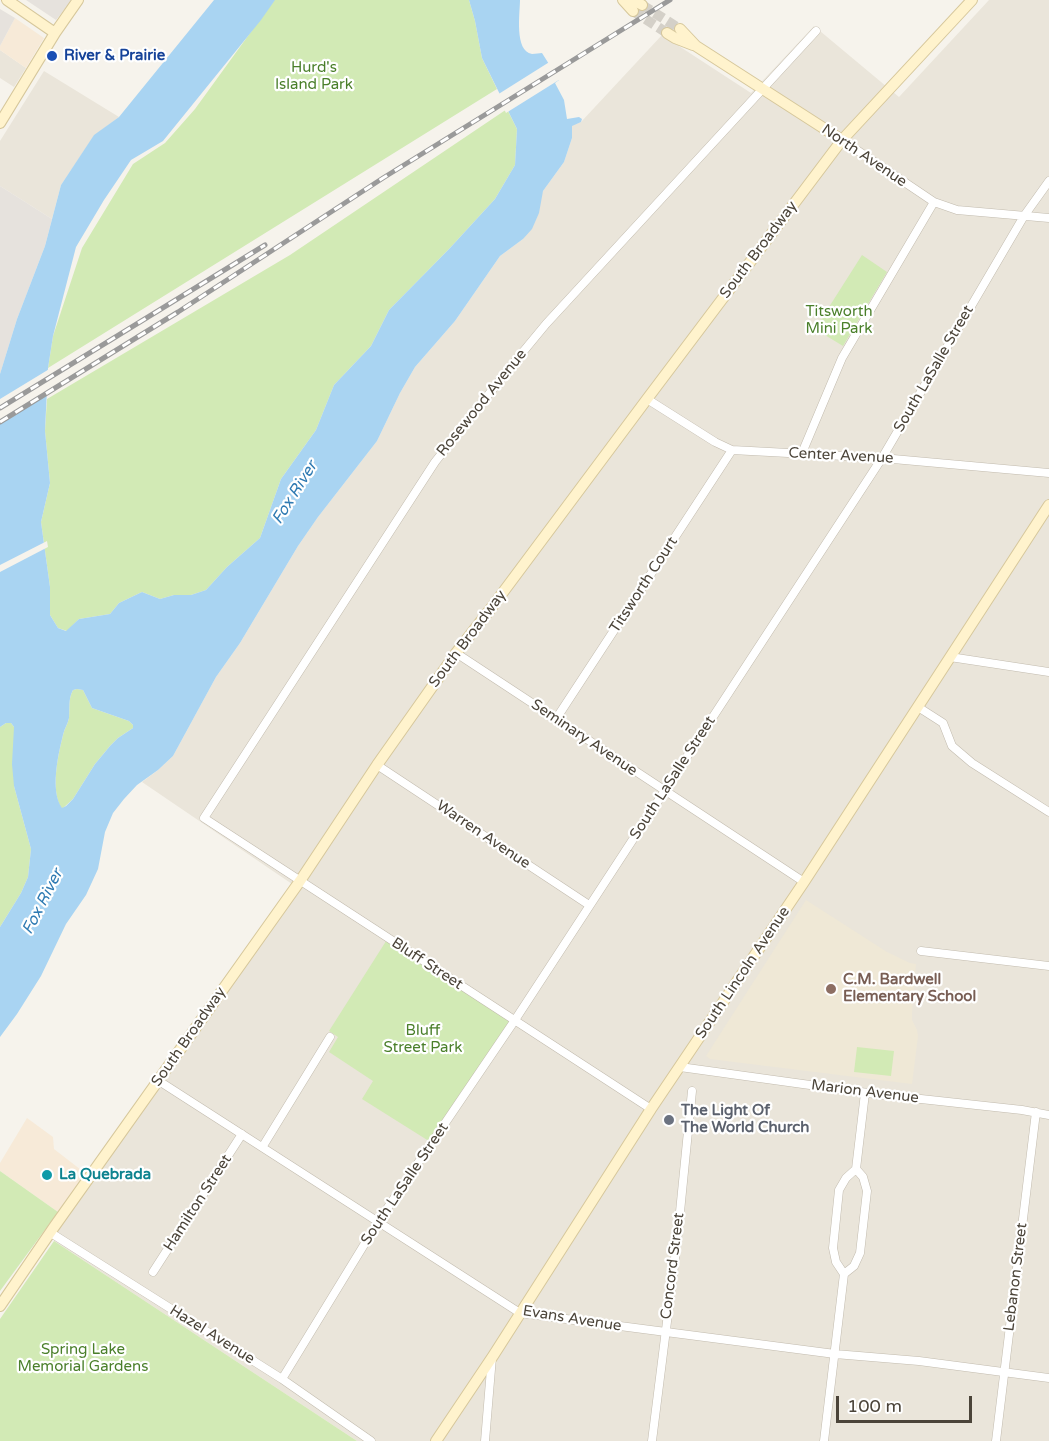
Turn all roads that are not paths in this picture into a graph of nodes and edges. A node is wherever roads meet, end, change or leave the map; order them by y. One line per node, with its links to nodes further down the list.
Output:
1 (7, 0): 8 (street)
2 (78, 0): 8 (street)
3 (623, 0): 5 (street)
4 (972, 0): 13 (street, South Broadway)
5 (636, 5)
6 (680, 29): 10 (street, North Avenue)
7 (816, 31): 11 (street, Rosewood Avenue)
8 (55, 33): 12 (street)
9 (668, 33): 10 (street, North Avenue)
10 (696, 46): 11 (street, North Avenue)
11 (763, 90): 13 (street, North Avenue); 32 (street, Rosewood Avenue)
12 (0, 123)
13 (842, 140): 15 (street, North Avenue); 18 (street, South Broadway)
14 (1049, 181): 16 (street, South LaSalle Street)
15 (934, 202): 16 (street, North Avenue); 20 (street)
16 (1024, 216): 17 (street, North Avenue); 21 (street, South LaSalle Street)
17 (1049, 218)
18 (647, 399): 19 (street, Center Avenue); 24 (street, South Broadway)
19 (732, 450): 20 (street, Center Avenue); 28 (street, Titsworth Court)
20 (802, 453): 21 (street, Center Avenue)
21 (882, 458): 22 (street, Center Avenue); 30 (street, South LaSalle Street)
22 (1049, 473)
23 (1049, 505): 25 (street, South Lincoln Avenue)
24 (456, 653): 28 (street, Seminary Avenue); 29 (street, South Broadway)
25 (951, 657): 26 (street); 27 (street, South Lincoln Avenue)
26 (1049, 672)
27 (918, 706): 31 (street); 34 (street, South Lincoln Avenue)
28 (556, 719): 30 (street, Seminary Avenue)
29 (377, 765): 33 (street, South Broadway); 35 (street, Warren Avenue)
30 (664, 791): 34 (street, Seminary Avenue); 35 (street, South LaSalle Street)
31 (1049, 812)
32 (204, 818): 33 (street, Bluff Street)
33 (300, 881): 38 (street, Bluff Street); 41 (street, South Broadway)
34 (804, 882): 40 (street, South Lincoln Avenue)
35 (589, 905): 38 (street, South LaSalle Street)
36 (921, 951): 37 (street)
37 (1049, 966)
38 (515, 1020): 44 (street, Bluff Street); 50 (street, South LaSalle Street)
39 (330, 1037): 48 (street)
40 (680, 1067): 43 (street, Marion Avenue); 44 (street, South Lincoln Avenue)
41 (159, 1080): 47 (street, Evans Avenue); 51 (street, South Broadway)
42 (692, 1091): 56 (street, Concord Street)
43 (865, 1093): 45 (street, Marion Avenue); 49 (street)
44 (651, 1109): 55 (street, South Lincoln Avenue)
45 (1036, 1112): 46 (street, Marion Avenue); 59 (street, Lebanon Street)
46 (1049, 1114)
47 (242, 1134): 48 (street, Evans Avenue); 52 (street, Hamilton Street)
48 (263, 1146): 50 (street, Evans Avenue)
49 (856, 1169): 53 (street); 53 (street)
50 (378, 1222): 55 (street, Evans Avenue); 60 (street, South LaSalle Street)
51 (51, 1233): 54 (street, South Broadway); 60 (street, Hazel Avenue)
52 (153, 1272)
53 (844, 1274): 57 (street)
54 (0, 1306)
55 (520, 1312): 56 (street, Evans Avenue); 58 (street, South Lincoln Avenue)
56 (664, 1332): 57 (street, Evans Avenue); 65 (street, Concord Street)
57 (835, 1354): 59 (street, Evans Avenue); 66 (street)
58 (493, 1356): 63 (street, South Lincoln Avenue); 64 (street)
59 (1004, 1372): 61 (street, Evans Avenue); 67 (street, Lebanon Street)
60 (282, 1378): 62 (street, Hazel Avenue)
61 (1049, 1378)
62 (371, 1441)
63 (436, 1441)
64 (486, 1441)
65 (652, 1441)
66 (824, 1441)
67 (996, 1441)

